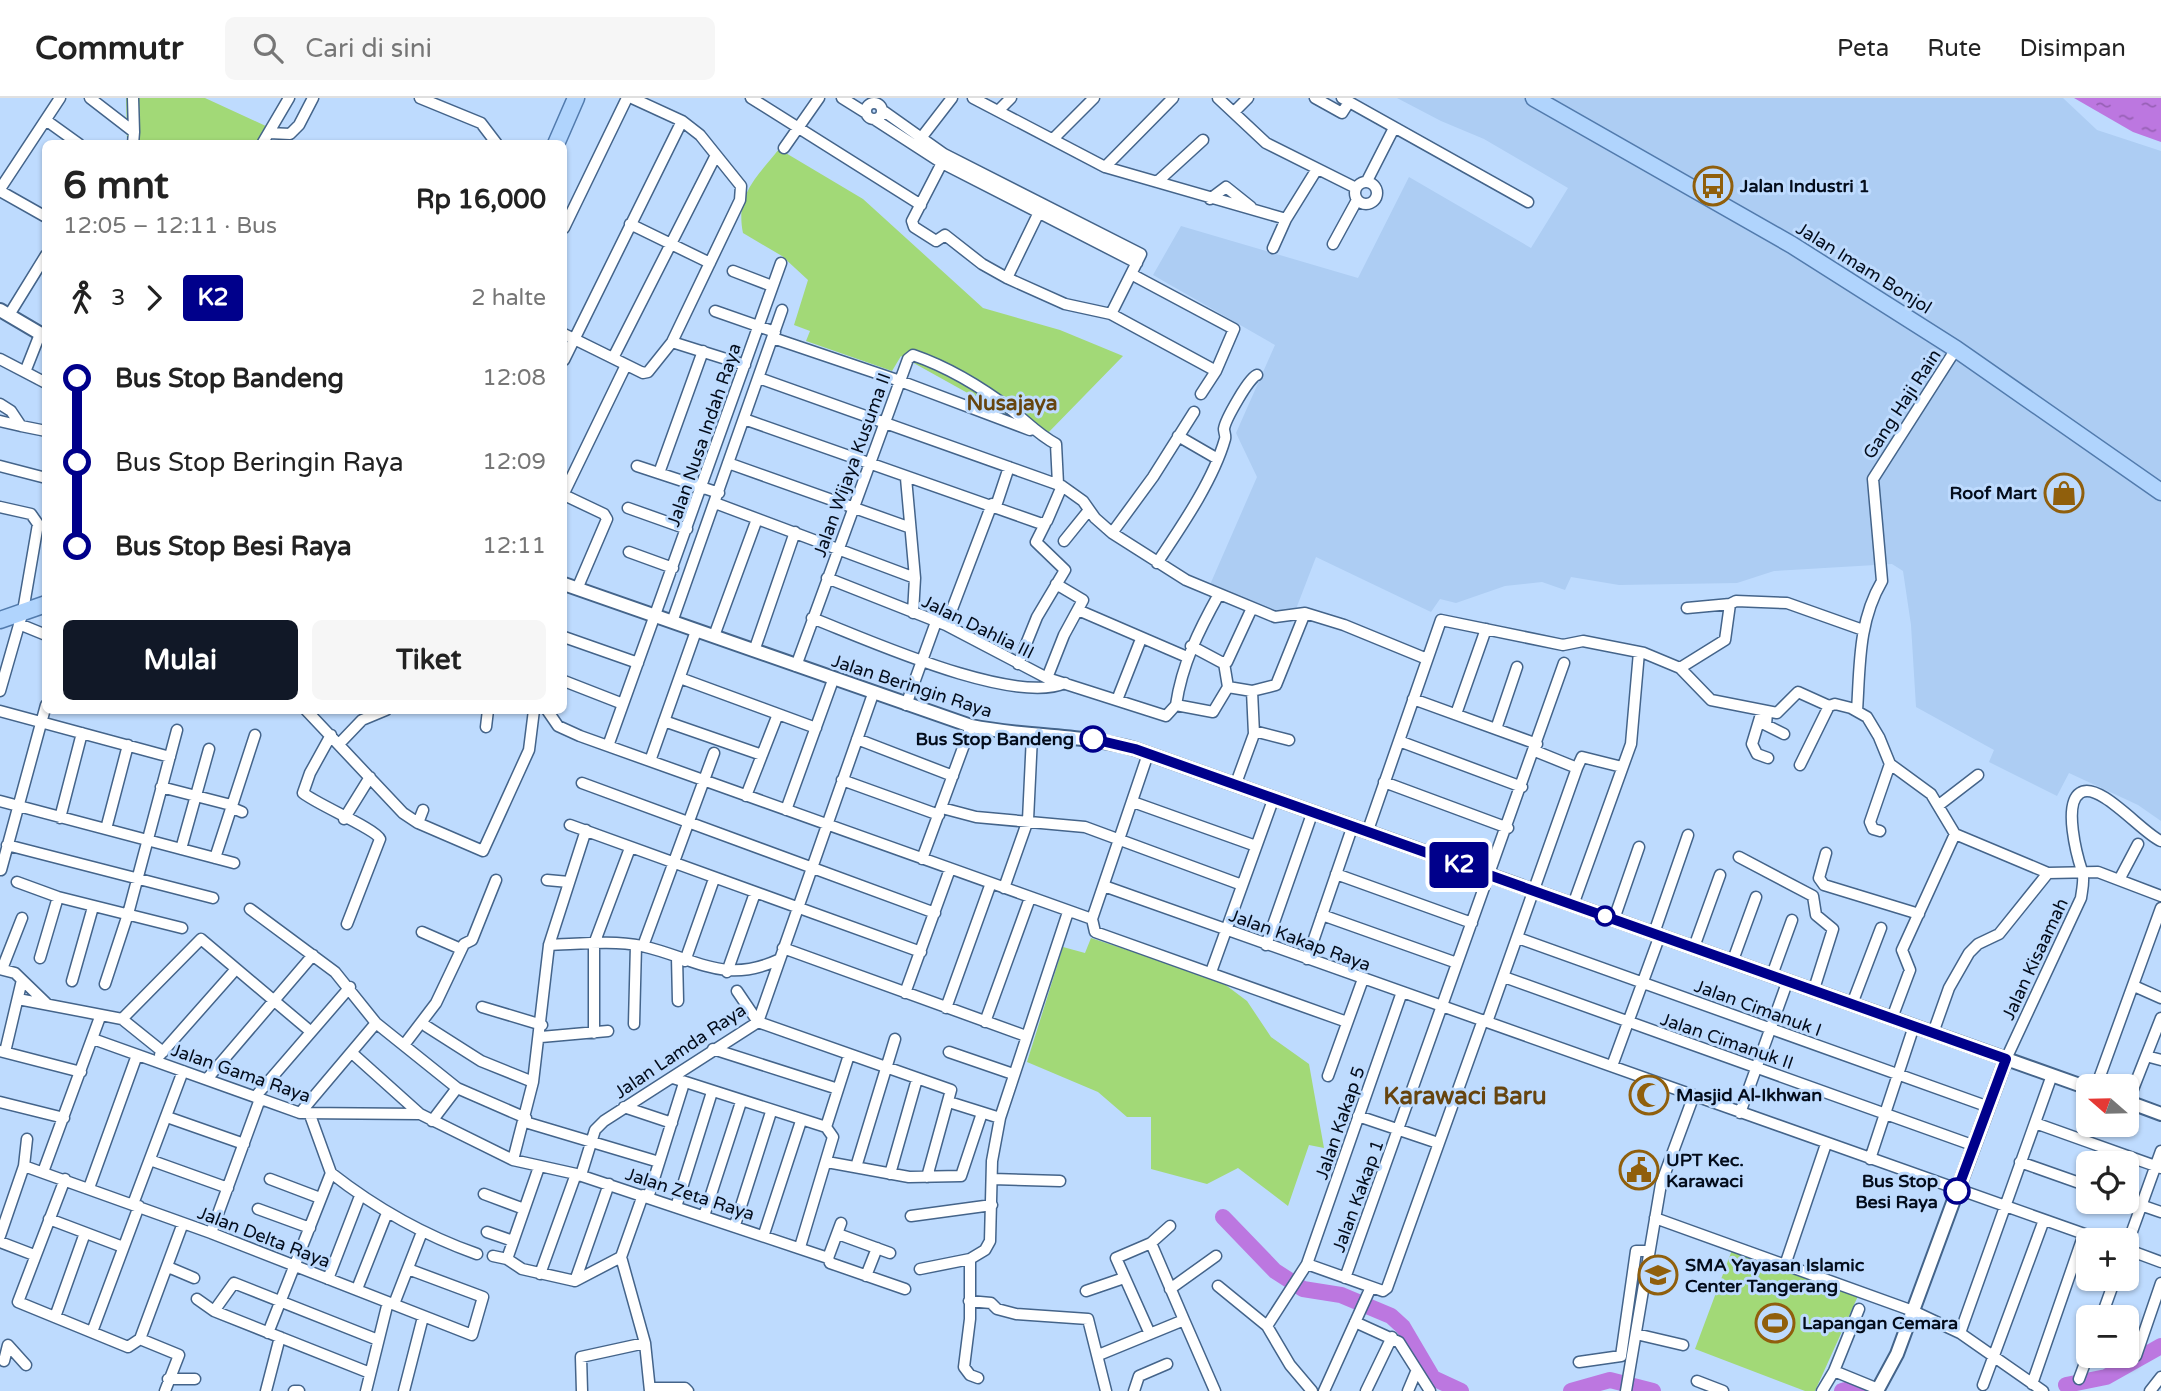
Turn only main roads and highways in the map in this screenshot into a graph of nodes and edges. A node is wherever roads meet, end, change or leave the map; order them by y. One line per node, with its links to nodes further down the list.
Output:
1 (576, 98): 3 (main road)
2 (1534, 98): 4 (main road, Jalan Imam Bonjol)
3 (558, 140)
4 (2161, 492)
5 (42, 606): 6 (main road)
6 (0, 620)

